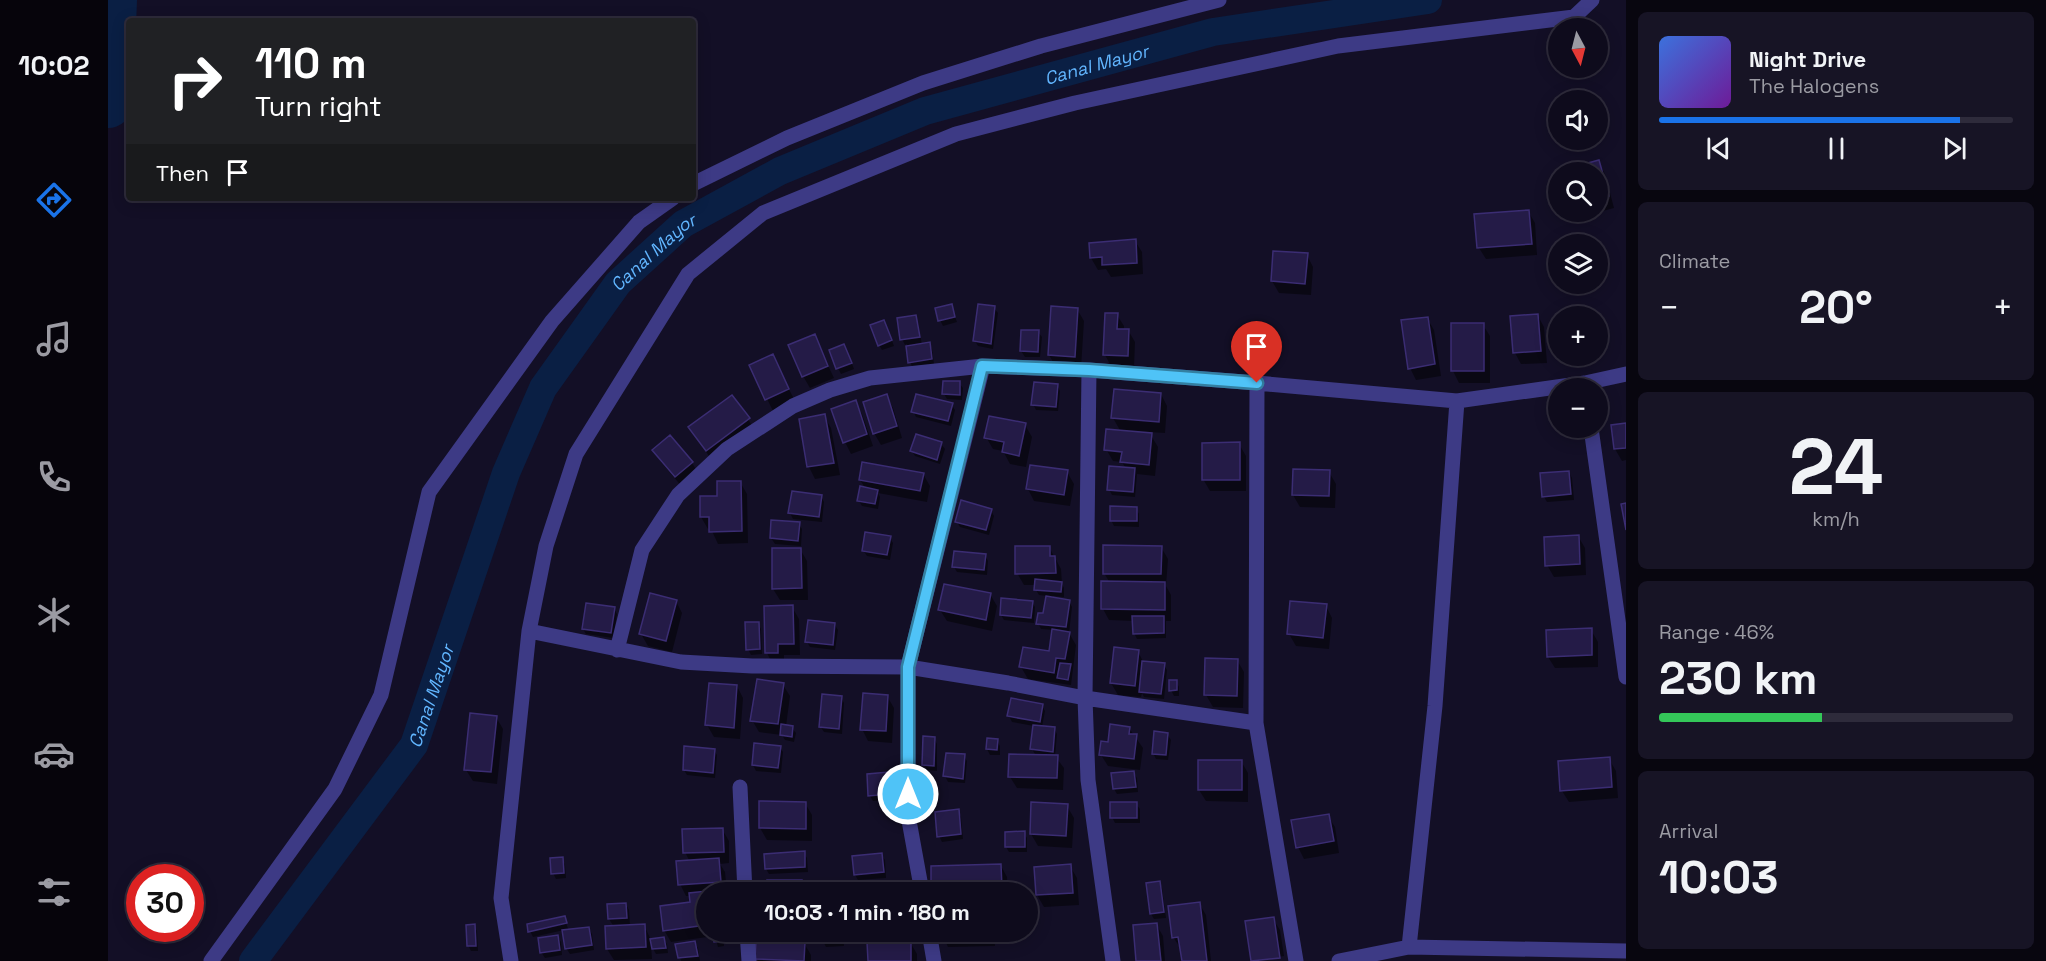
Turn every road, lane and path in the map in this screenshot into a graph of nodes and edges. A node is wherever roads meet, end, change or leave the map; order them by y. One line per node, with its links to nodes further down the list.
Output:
1 (1219, 0): 3 (street)
2 (1592, 0): 13 (street)
3 (696, 182)
4 (669, 201): 26 (street)
5 (982, 366): 6 (street); 14 (street); 15 (street)
6 (1089, 370): 9 (street); 17 (street)
7 (1626, 374): 8 (street)
8 (1608, 379)
9 (1257, 383): 11 (street); 18 (street)
10 (1548, 390): 11 (street)
11 (1457, 401): 24 (street)
12 (1592, 438): 16 (street)
13 (529, 632): 14 (street); 27 (street)
14 (616, 650): 15 (street)
15 (908, 667): 17 (street); 21 (street)
16 (1626, 677)
17 (1085, 698): 18 (street); 30 (street)
18 (1256, 723): 31 (street)
19 (740, 787): 20 (street)
20 (745, 882)
21 (920, 882)
22 (747, 942): 28 (street)
23 (931, 942): 29 (street)
24 (1409, 947): 25 (street); 32 (street)
25 (1626, 951)
26 (211, 961)
27 (511, 961)
28 (748, 961)
29 (934, 961)
30 (1113, 961)
31 (1296, 961)
32 (1339, 961)

